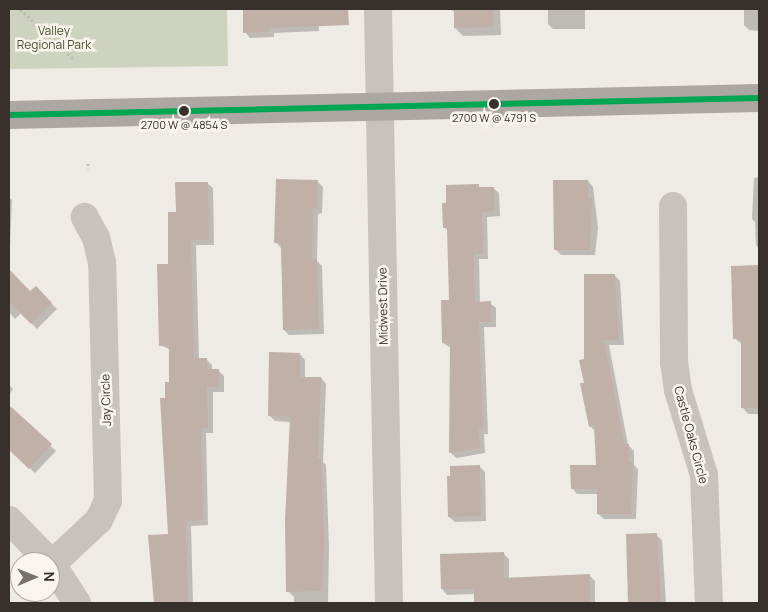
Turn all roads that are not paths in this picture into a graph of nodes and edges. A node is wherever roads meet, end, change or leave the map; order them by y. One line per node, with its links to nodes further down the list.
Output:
1 (378, 9): 3 (street, Midwest Drive)
2 (759, 98): 3 (main road)
3 (379, 106): 4 (main road); 12 (street, Midwest Drive)
4 (9, 115)
5 (673, 206): 13 (street, Castle Oaks Circle)
6 (85, 217): 9 (street, Jay Circle)
7 (9, 520): 8 (street)
8 (40, 552)
9 (60, 557)
10 (60, 576): 11 (street)
11 (77, 603)
12 (389, 603)
13 (709, 603)

